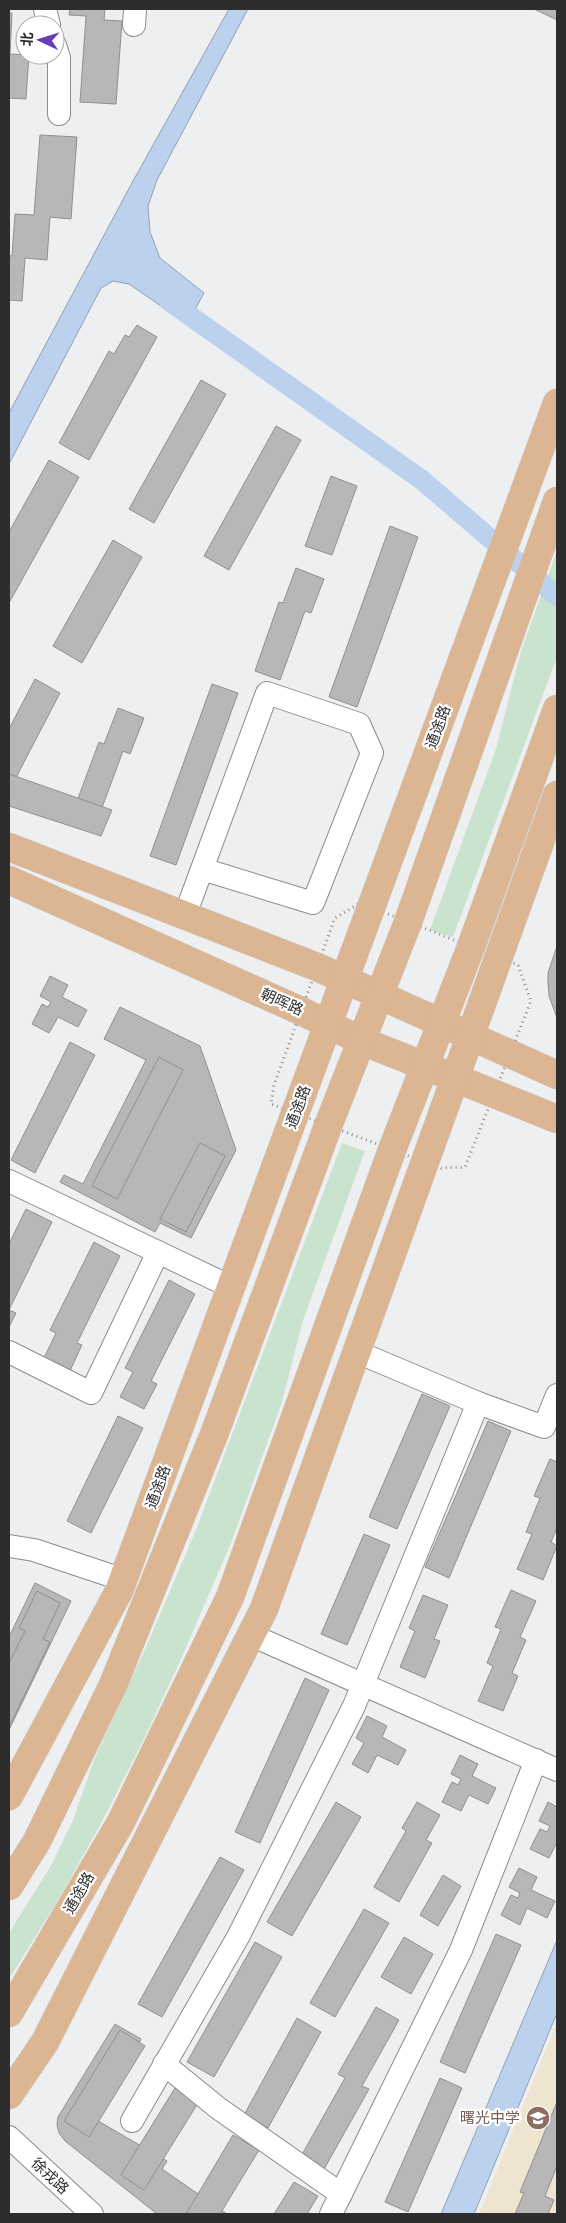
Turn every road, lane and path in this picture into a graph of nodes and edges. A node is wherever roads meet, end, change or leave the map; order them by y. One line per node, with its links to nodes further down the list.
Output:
1 (59, 65): 2 (street)
2 (59, 114)
3 (557, 403): 11 (main road, 通途路)
4 (557, 501): 12 (main road)
5 (557, 709): 13 (main road, 通途路)
6 (557, 794): 15 (main road)
7 (9, 847): 10 (main road)
8 (202, 869): 8 (street); 10 (street)
9 (9, 880): 14 (main road, 朝晖路)
10 (185, 915): 11 (main road)
11 (345, 979): 12 (main road); 14 (main road, 通途路)
12 (379, 994): 13 (main road); 16 (main road)
13 (442, 1023): 15 (main road); 17 (main road, 通途路)
14 (328, 1024): 16 (main road, 朝晖路); 23 (main road, 通途路)
15 (471, 1036): 18 (main road); 19 (main road)
16 (362, 1041): 17 (main road, 朝晖路); 35 (main road)
17 (424, 1067): 19 (main road, 朝晖路); 36 (main road, 通途路)
18 (557, 1075)
19 (455, 1079): 20 (main road, 朝晖路); 25 (main road)
20 (557, 1119)
21 (9, 1181): 22 (street)
22 (158, 1252): 23 (street); 24 (street)
23 (231, 1287): 29 (main road, 通途路)
24 (9, 1352)
25 (356, 1352): 27 (street); 30 (main road)
26 (557, 1395): 27 (street)
27 (478, 1403): 31 (street)
28 (9, 1546): 29 (street)
29 (124, 1580): 34 (main road, 通途路)
30 (251, 1635): 31 (street); 38 (main road)
31 (364, 1685): 32 (street); 37 (street)
32 (536, 1760): 33 (street); 41 (street)
33 (557, 1770)
34 (9, 1796)
35 (9, 1886)
36 (9, 2012)
37 (164, 2064): 39 (street); 41 (street)
38 (9, 2095)
39 (132, 2121)
40 (9, 2137): 42 (street, 徐戎路)
41 (341, 2194): 43 (street)
42 (92, 2214)
43 (332, 2214)

